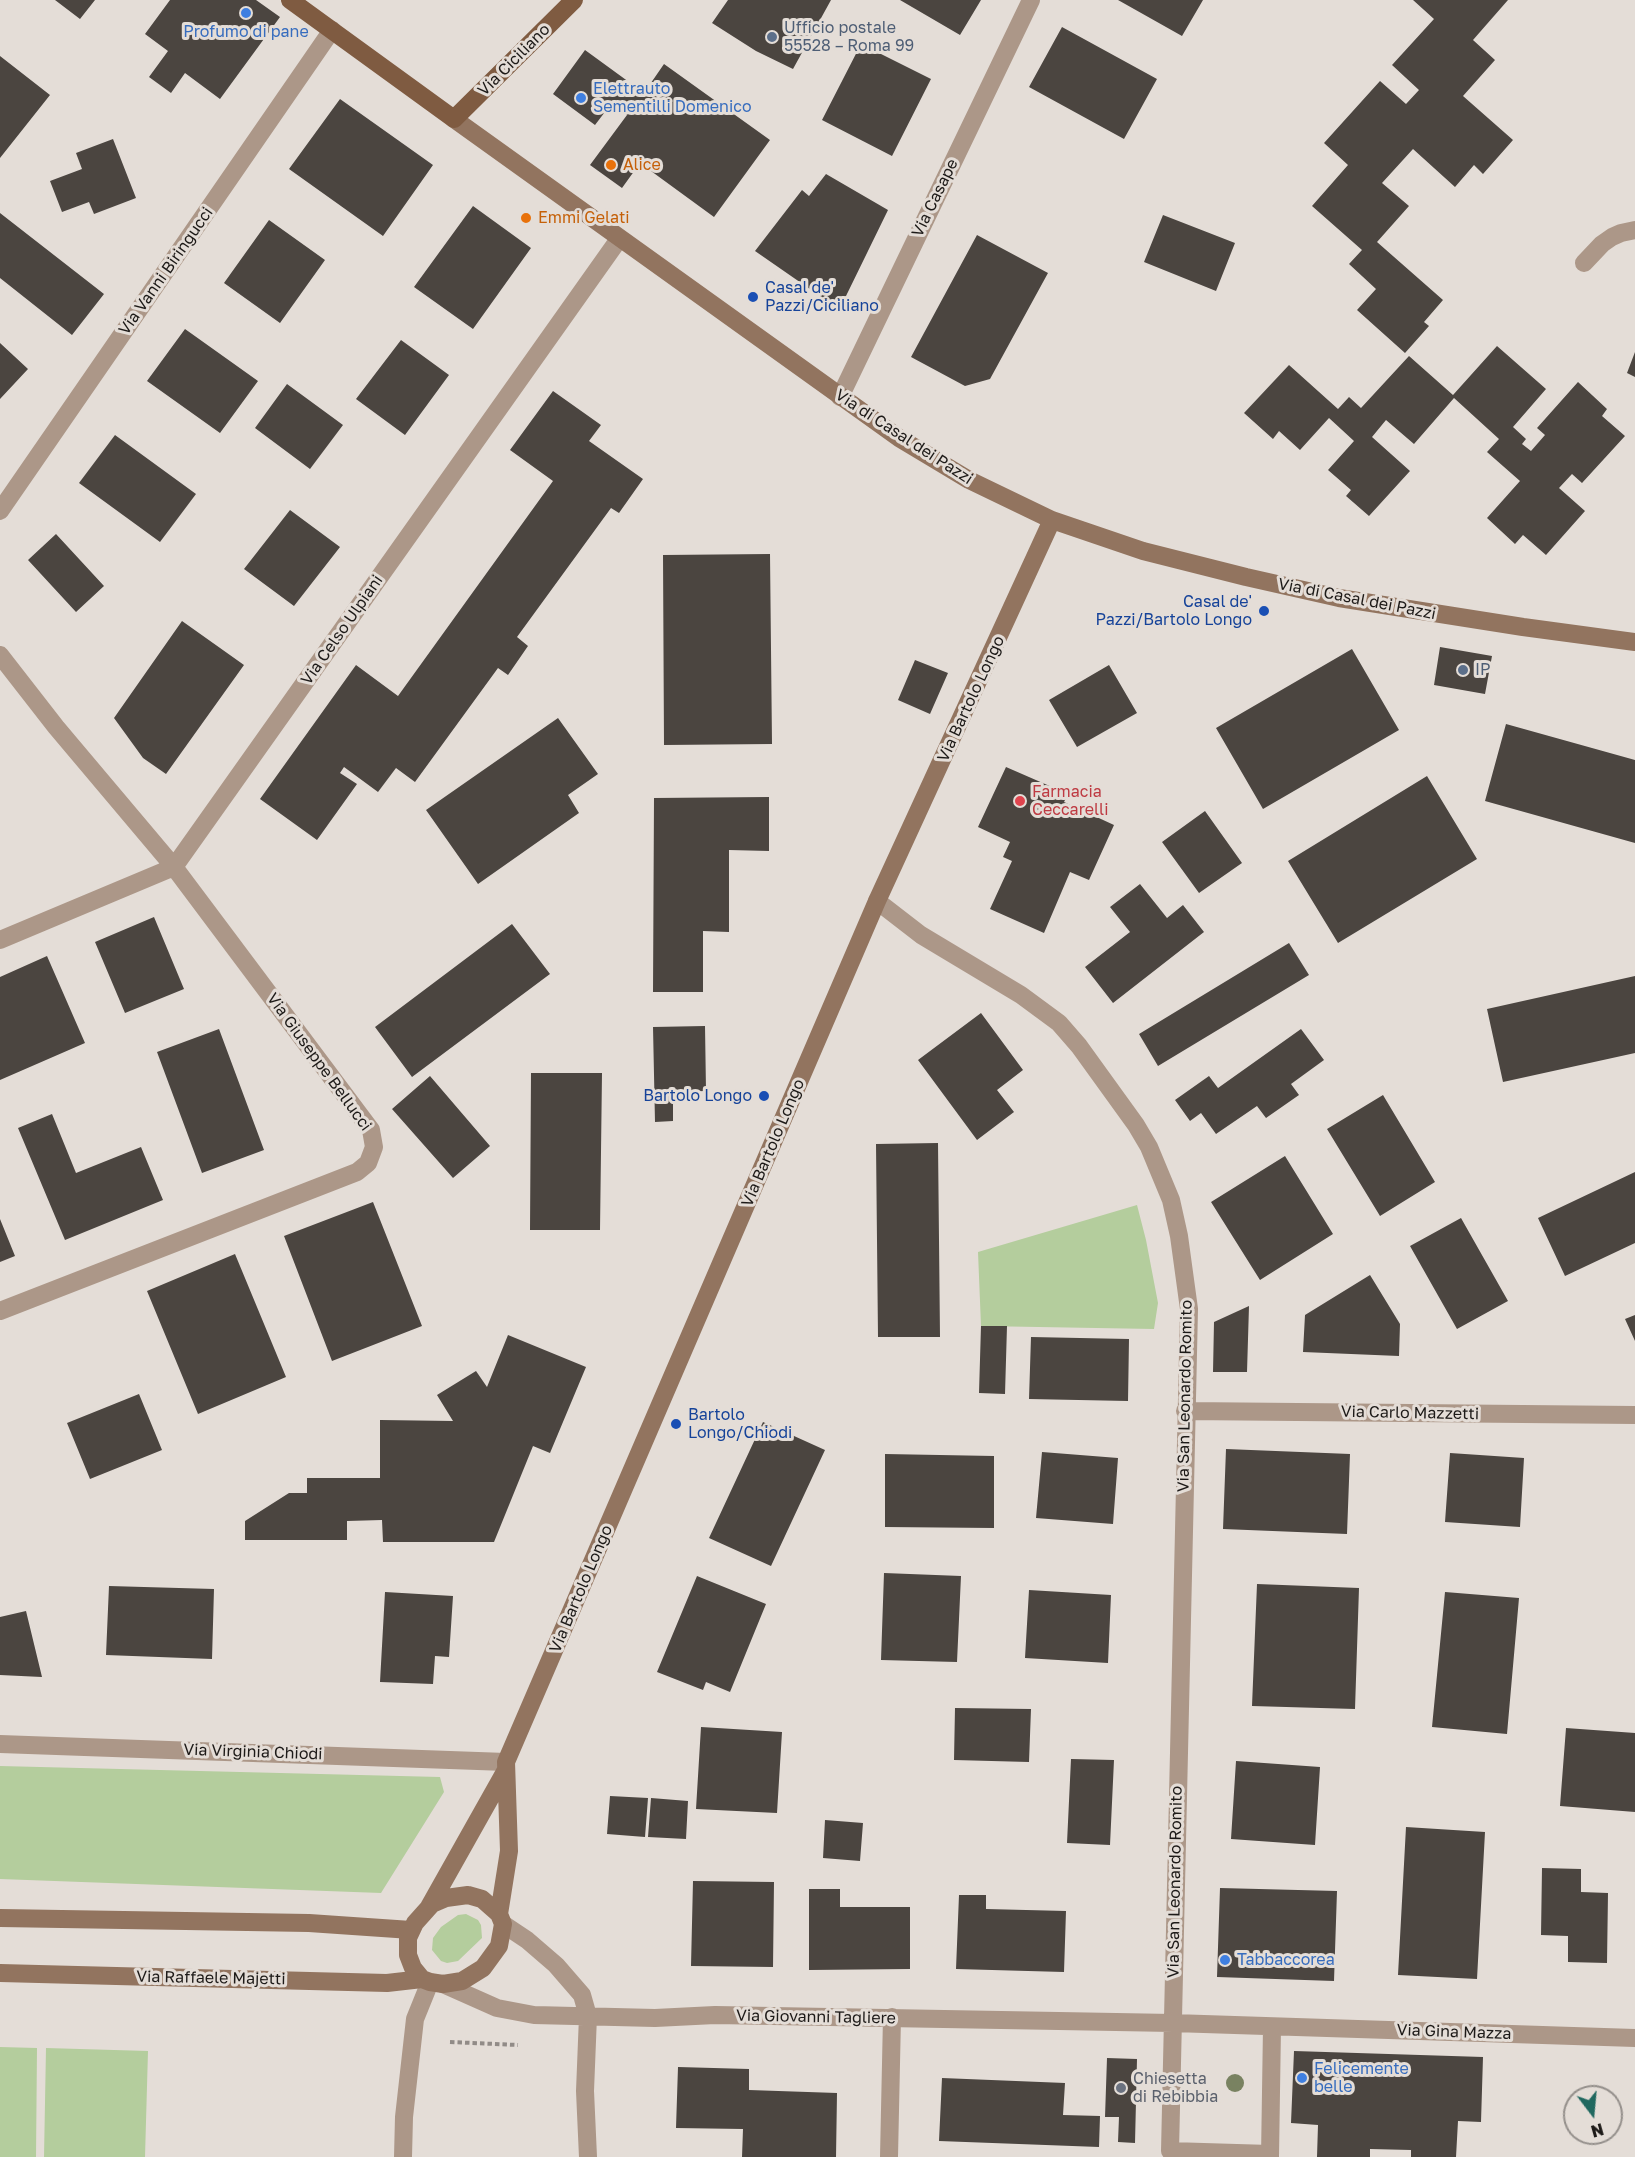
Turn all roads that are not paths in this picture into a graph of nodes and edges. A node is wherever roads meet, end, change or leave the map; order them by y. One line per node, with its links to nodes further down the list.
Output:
1 (290, 0): 4 (main road)
2 (574, 0): 5 (main road, Via Ciciliano)
3 (1031, 0): 9 (street, Via Casape)
4 (332, 30): 5 (main road); 10 (street, Via Vanni Biringucci)
5 (454, 119): 7 (street, Via di Casal dei Pazzi)
6 (1635, 230): 8 (street)
7 (619, 239): 9 (street, Via di Casal dei Pazzi); 14 (street, Via Celso Ulpiani)
8 (1584, 263)
9 (840, 397): 11 (street, Via di Casal dei Pazzi)
10 (0, 511)
11 (1052, 520): 12 (street, Via di Casal dei Pazzi); 15 (street, Via Bartolo Longo)
12 (1635, 642)
13 (0, 655): 14 (street, Via Giuseppe Bellucci)
14 (174, 867): 16 (street); 17 (street, Via Giuseppe Bellucci)
15 (878, 901): 18 (street, Via San Leonardo Romito); 21 (street, Via Bartolo Longo)
16 (0, 940)
17 (0, 1311)
18 (1185, 1411): 19 (street, Via Carlo Mazzetti); 30 (street, Via San Leonardo Romito)
19 (1635, 1415)
20 (0, 1744): 21 (street, Via Virginia Chiodi)
21 (506, 1766): 22 (street, Via Bartolo Longo); 24 (street)
22 (428, 1908): 24 (street); 25 (street)
23 (0, 1918): 25 (street)
24 (501, 1919): 27 (street); 28 (street)
25 (411, 1930): 27 (street)
26 (0, 1973): 27 (street, Via Raffaele Majetti)
27 (432, 1982): 28 (street); 34 (street)
28 (588, 2016): 29 (street, Via Giovanni Tagliere); 35 (street)
29 (892, 2017): 30 (street, Via Giovanni Tagliere); 36 (street)
30 (1173, 2023): 31 (street, Via Giovanni Tagliere); 33 (street, Via San Leonardo Romito)
31 (1272, 2027): 32 (street, Via Gina Mazza); 33 (street)
32 (1635, 2037)
33 (1270, 2156)
34 (403, 2157)
35 (588, 2157)
36 (889, 2157)

